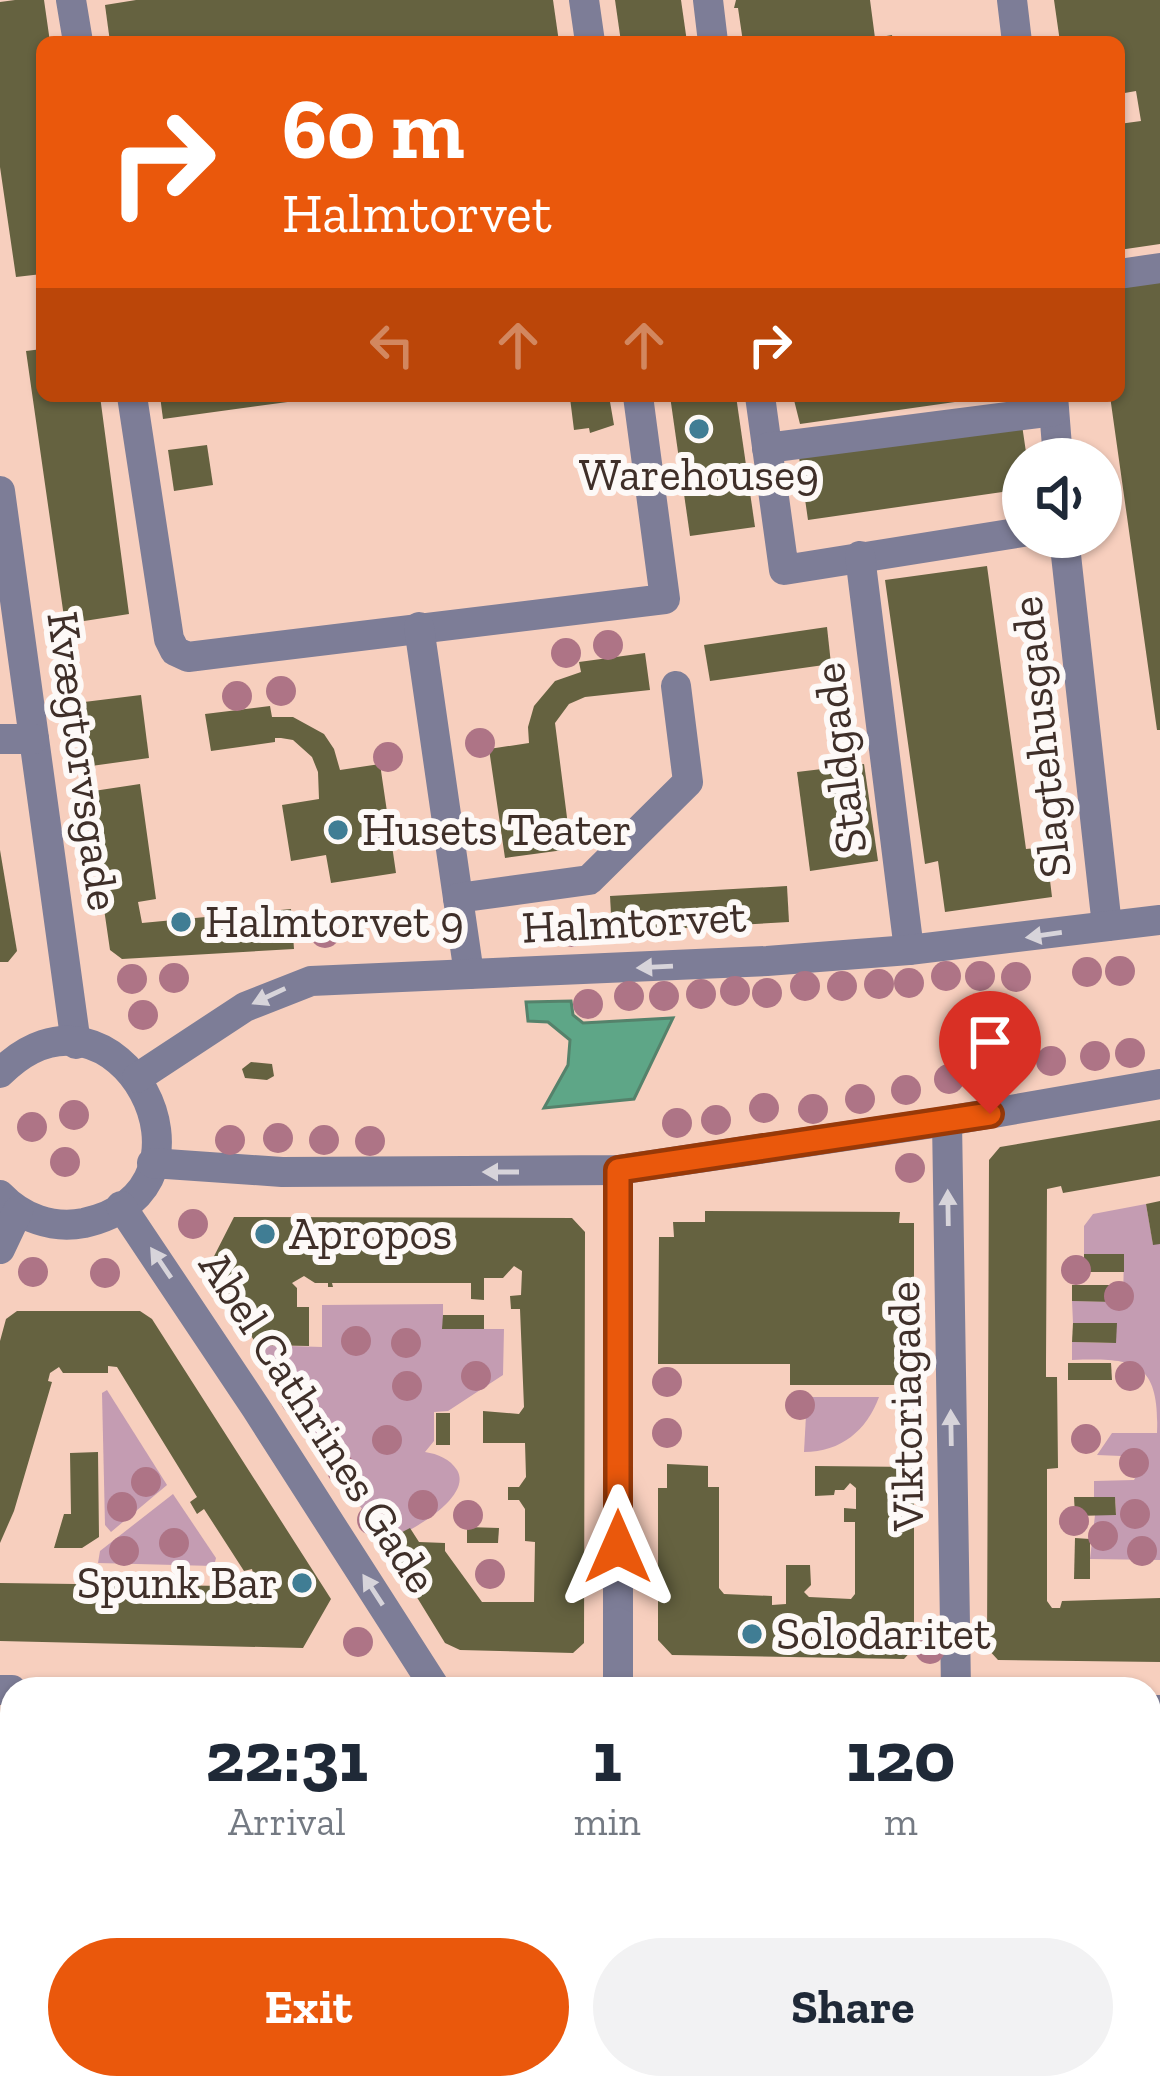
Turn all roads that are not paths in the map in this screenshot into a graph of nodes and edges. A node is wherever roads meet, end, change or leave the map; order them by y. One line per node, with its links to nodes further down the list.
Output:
1 (71, 0): 5 (street)
2 (584, 0): 6 (street)
3 (708, 0): 7 (street)
4 (1012, 0): 8 (street)
5 (77, 36)
6 (589, 36)
7 (712, 36)
8 (1016, 36)
9 (1160, 268): 10 (street)
10 (1125, 273)
11 (132, 402): 21 (street)
12 (639, 402): 21 (street)
13 (761, 402): 16 (street)
14 (1053, 404): 15 (street); 16 (street)
15 (1056, 438)
16 (767, 448): 19 (street)
17 (0, 491): 24 (street, Kvægtorvsgade)
18 (1002, 535): 19 (street)
19 (860, 556): 28 (street, Staldgade)
20 (1066, 558): 27 (street, Slagtehusgade)
21 (419, 627): 25 (street, Halmtorvet)
22 (676, 686): 25 (street)
23 (0, 739): 24 (street)
24 (34, 739): 30 (street, Kvægtorvsgade)
25 (458, 898): 29 (street, Halmtorvet)
26 (1160, 920): 27 (street, Halmtorvet)
27 (1107, 926): 28 (street, Halmtorvet, one-way to 28)
28 (909, 950): 29 (street, Halmtorvet, one-way to 29)
29 (469, 974): 32 (street, Halmtorvet, one-way to 32)
30 (76, 1044): 31 (street); 32 (street)
31 (0, 1072)
32 (137, 1078): 35 (street)
33 (1160, 1084): 34 (street)
34 (947, 1121): 36 (street); 42 (street, Viktoriagade, one-way to 34)
35 (152, 1163): 36 (street, one-way to 35); 38 (street)
36 (618, 1170): 41 (street)
37 (9, 1203): 38 (street); 39 (street)
38 (121, 1206): 40 (street, Abel Cathrines Gade, one-way to 38)
39 (0, 1249)
40 (428, 1677)
41 (618, 1677)
42 (956, 1677)

